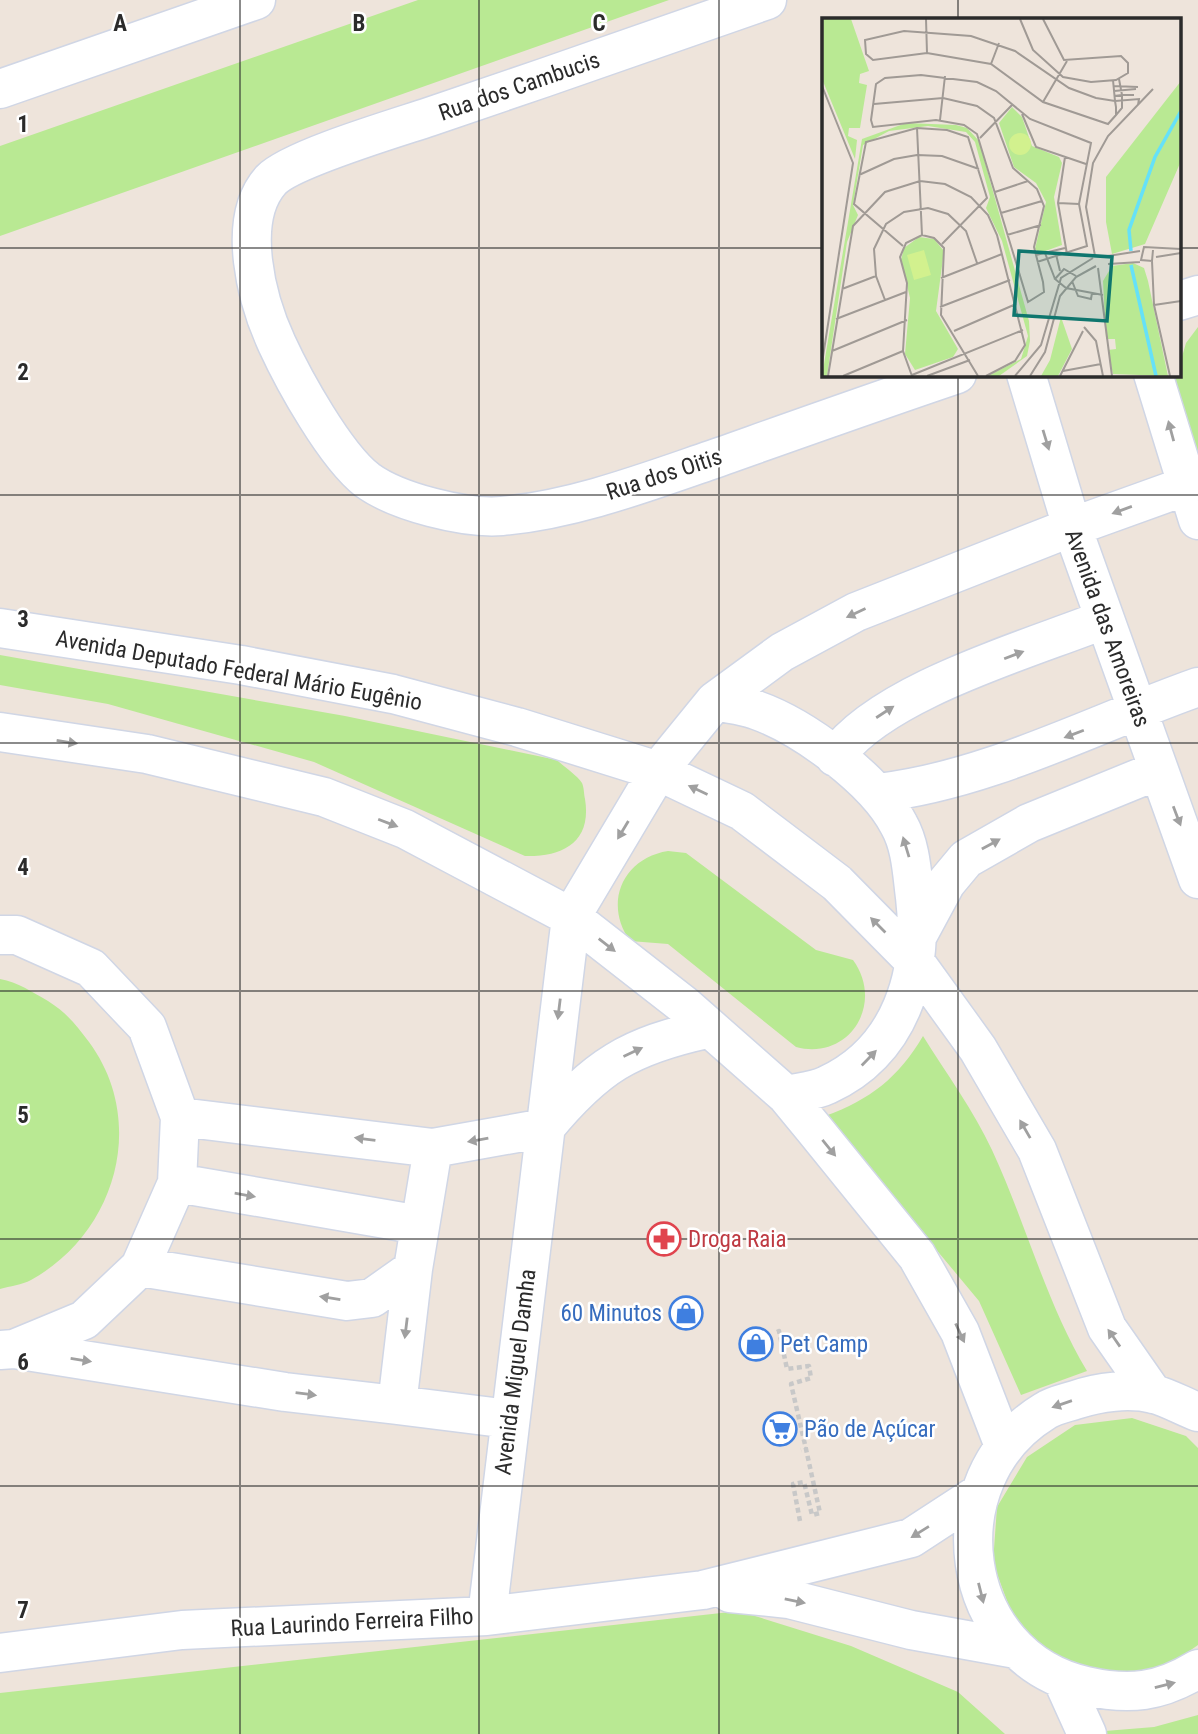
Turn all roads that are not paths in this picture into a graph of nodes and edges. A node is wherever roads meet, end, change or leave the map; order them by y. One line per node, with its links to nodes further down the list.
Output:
1 (256, 0): 3 (street)
2 (767, 0): 10 (street, Rua dos Cambucis)
3 (188, 11): 4 (street)
4 (0, 89)
5 (1198, 295): 6 (street)
6 (1180, 301)
7 (951, 376): 10 (street, Rua dos Oitis)
8 (1027, 376): 12 (street, Avenida das Amoreiras, one-way to 12)
9 (1154, 376): 11 (street, one-way to 9)
10 (367, 480)
11 (1192, 503): 12 (street, one-way to 12)
12 (1072, 527): 13 (street, Avenida das Amoreiras); 16 (street, one-way to 16)
13 (1105, 619): 17 (street, Avenida das Amoreiras); 19 (street, one-way to 13)
14 (0, 628): 21 (street, Avenida Deputado Federal Mário Eugênio)
15 (1198, 687): 17 (street)
16 (715, 701): 19 (street); 21 (street)
17 (1138, 709): 20 (street, Avenida das Amoreiras); 22 (street, one-way to 22)
18 (0, 732): 24 (street, one-way to 24)
19 (835, 757): 22 (street)
20 (1159, 770): 23 (street, Avenida das Amoreiras, one-way to 23); 26 (street, one-way to 20)
21 (658, 771): 24 (street, one-way to 24); 26 (street, Avenida Deputado Federal Mário Eugênio, one-way to 21)
22 (878, 793): 26 (street, one-way to 22)
23 (1198, 879)
24 (571, 917): 27 (street, one-way to 27); 30 (street, Avenida Miguel Damha, one-way to 30)
25 (0, 935): 29 (street)
26 (917, 948): 28 (street, one-way to 26); 37 (street, Avenida Deputado Federal Mário Eugênio, one-way to 26)
27 (707, 1029): 28 (street); 30 (street, one-way to 27)
28 (786, 1095): 41 (street, one-way to 41)
29 (180, 1117): 31 (street, one-way to 29); 32 (street)
30 (545, 1128): 31 (street, one-way to 31); 40 (street, Avenida Miguel Damha)
31 (433, 1148): 33 (street)
32 (177, 1183): 33 (street, one-way to 33); 34 (street)
33 (420, 1225): 35 (street)
34 (140, 1268): 35 (street, one-way to 34); 36 (street)
35 (413, 1269): 38 (street, one-way to 38)
36 (7, 1350): 38 (street, one-way to 38)
37 (1153, 1394): 39 (street); 41 (street, one-way to 41)
38 (397, 1405): 40 (street)
39 (1198, 1412)
40 (509, 1419): 44 (street, Avenida Miguel Damha)
41 (1004, 1446): 42 (street)
42 (977, 1495): 43 (street, Rua Laurindo Ferreira Filho, one-way to 43); 45 (street, one-way to 45)
43 (703, 1590): 44 (street, Rua Laurindo Ferreira Filho); 45 (street, Rua Laurindo Ferreira Filho, one-way to 45)
44 (487, 1616): 46 (street, Rua Laurindo Ferreira Filho)
45 (1016, 1650): 48 (street)
46 (0, 1653)
47 (1198, 1669): 48 (street, one-way to 47)
48 (1063, 1681): 49 (street)
49 (1087, 1734)

